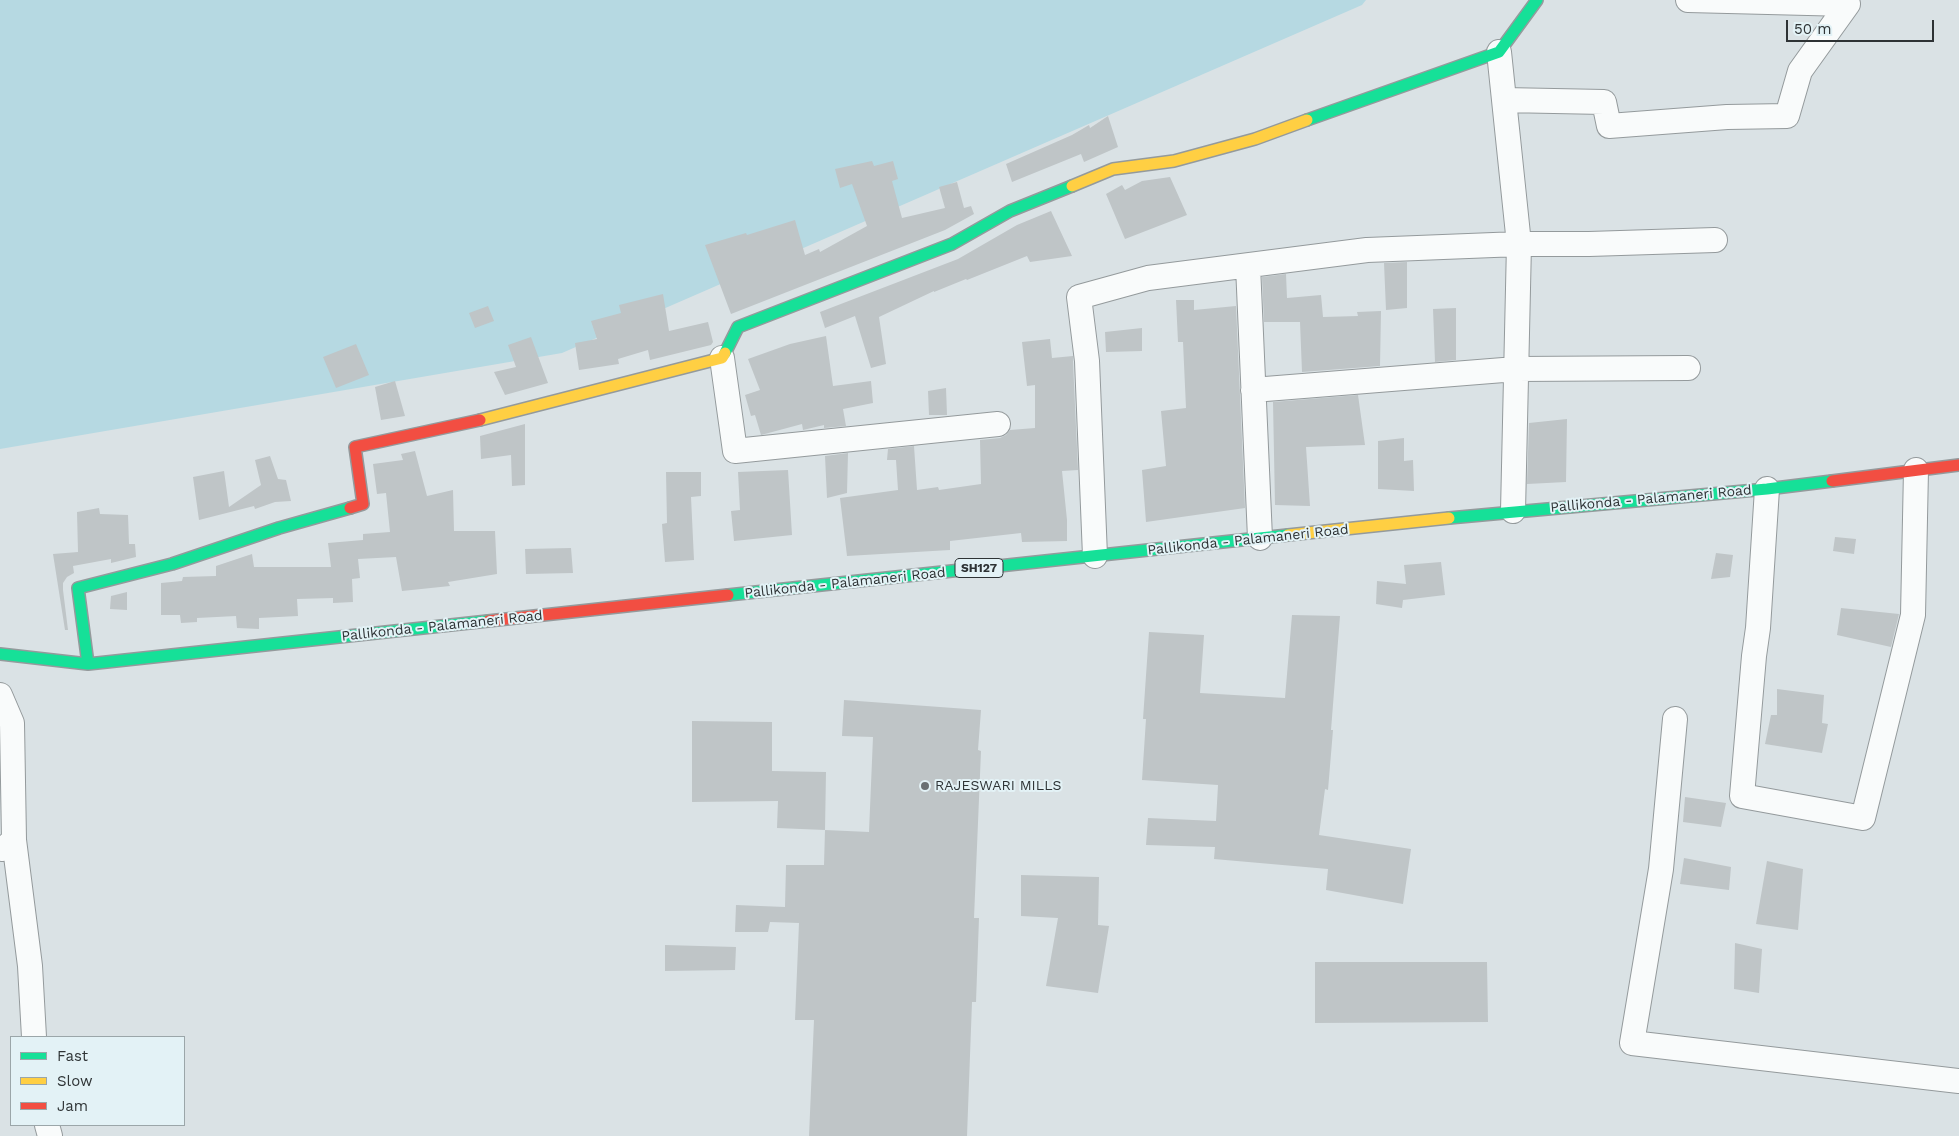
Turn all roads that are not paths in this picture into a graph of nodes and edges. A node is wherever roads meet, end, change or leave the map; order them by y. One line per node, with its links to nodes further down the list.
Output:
1 (1537, 0): 4 (main road)
2 (1688, 0): 3 (street)
3 (1847, 2): 5 (street)
4 (1499, 52): 5 (street); 9 (main road)
5 (1504, 100): 7 (street)
6 (1715, 240): 7 (street)
7 (1519, 244): 8 (street); 11 (street)
8 (1248, 266): 12 (street); 19 (street)
9 (722, 358): 13 (street); 21 (main road)
10 (1688, 368): 11 (street)
11 (1516, 369): 12 (street); 17 (street)
12 (1253, 390): 18 (street)
13 (998, 424)
14 (1959, 465): 15 (main road, Pallikonda - Palamaneri Road / SH127)
15 (1916, 470): 16 (main road, Pallikonda - Palamaneri Road / SH127); 16 (street)
16 (1767, 489): 17 (main road, Pallikonda - Palamaneri Road / SH127)
17 (1513, 511): 18 (main road, Pallikonda - Palamaneri Road / SH127)
18 (1260, 538): 19 (main road, Pallikonda - Palamaneri Road / SH127)
19 (1095, 556): 21 (main road, Pallikonda - Palamaneri Road / SH127)
20 (0, 654): 21 (main road, Pallikonda - Palamaneri Road / SH127)
21 (88, 664)
22 (2, 707): 24 (street)
23 (1675, 719): 26 (street)
24 (7, 846): 25 (street)
25 (34, 1036)
26 (1959, 1081)

